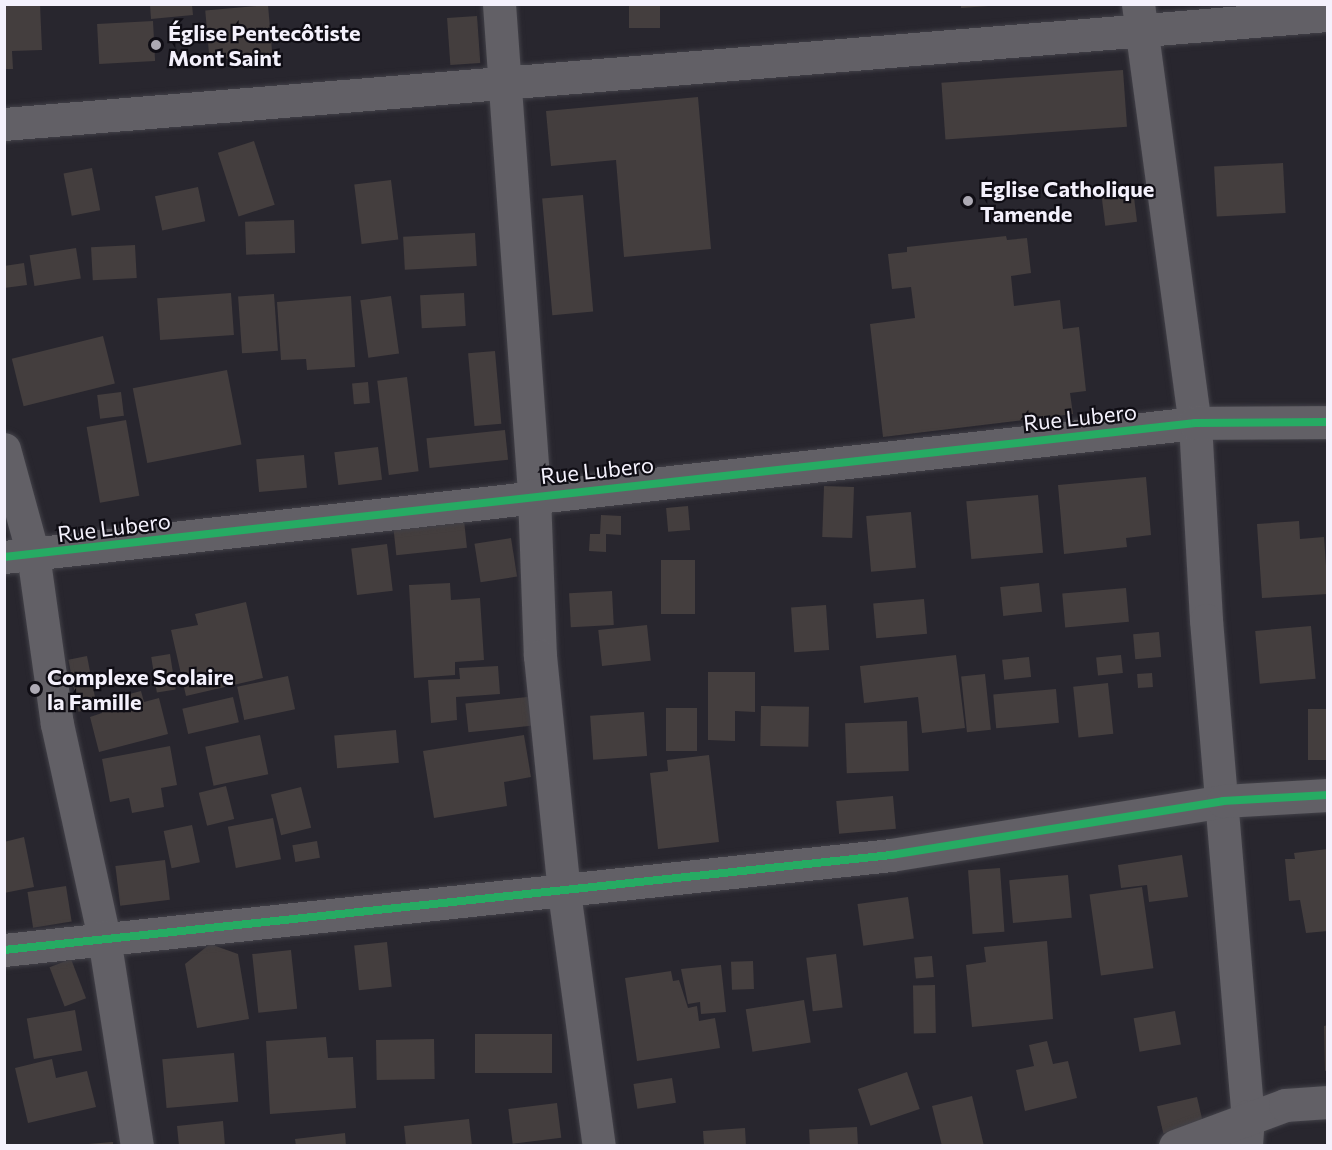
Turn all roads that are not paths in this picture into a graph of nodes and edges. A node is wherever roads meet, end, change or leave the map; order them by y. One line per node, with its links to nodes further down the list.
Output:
1 (499, 4): 4 (street)
2 (1328, 15): 3 (street)
3 (1140, 16): 4 (street); 7 (street)
4 (506, 84): 5 (street); 9 (street)
5 (4, 124)
6 (1328, 422): 7 (street, Rue Lubero)
7 (1195, 423): 9 (street, Rue Lubero); 12 (street)
8 (4, 449): 10 (street)
9 (534, 495): 10 (street, Rue Lubero); 13 (street)
10 (19, 556): 14 (street)
11 (1328, 795): 12 (street)
12 (1223, 801): 13 (street); 17 (street)
13 (564, 892): 14 (street); 19 (street)
14 (104, 938): 15 (street); 18 (street)
15 (4, 950)
16 (1328, 1102): 17 (street)
17 (1247, 1131): 20 (street)
18 (137, 1146)
19 (599, 1146)
20 (1175, 1146)

